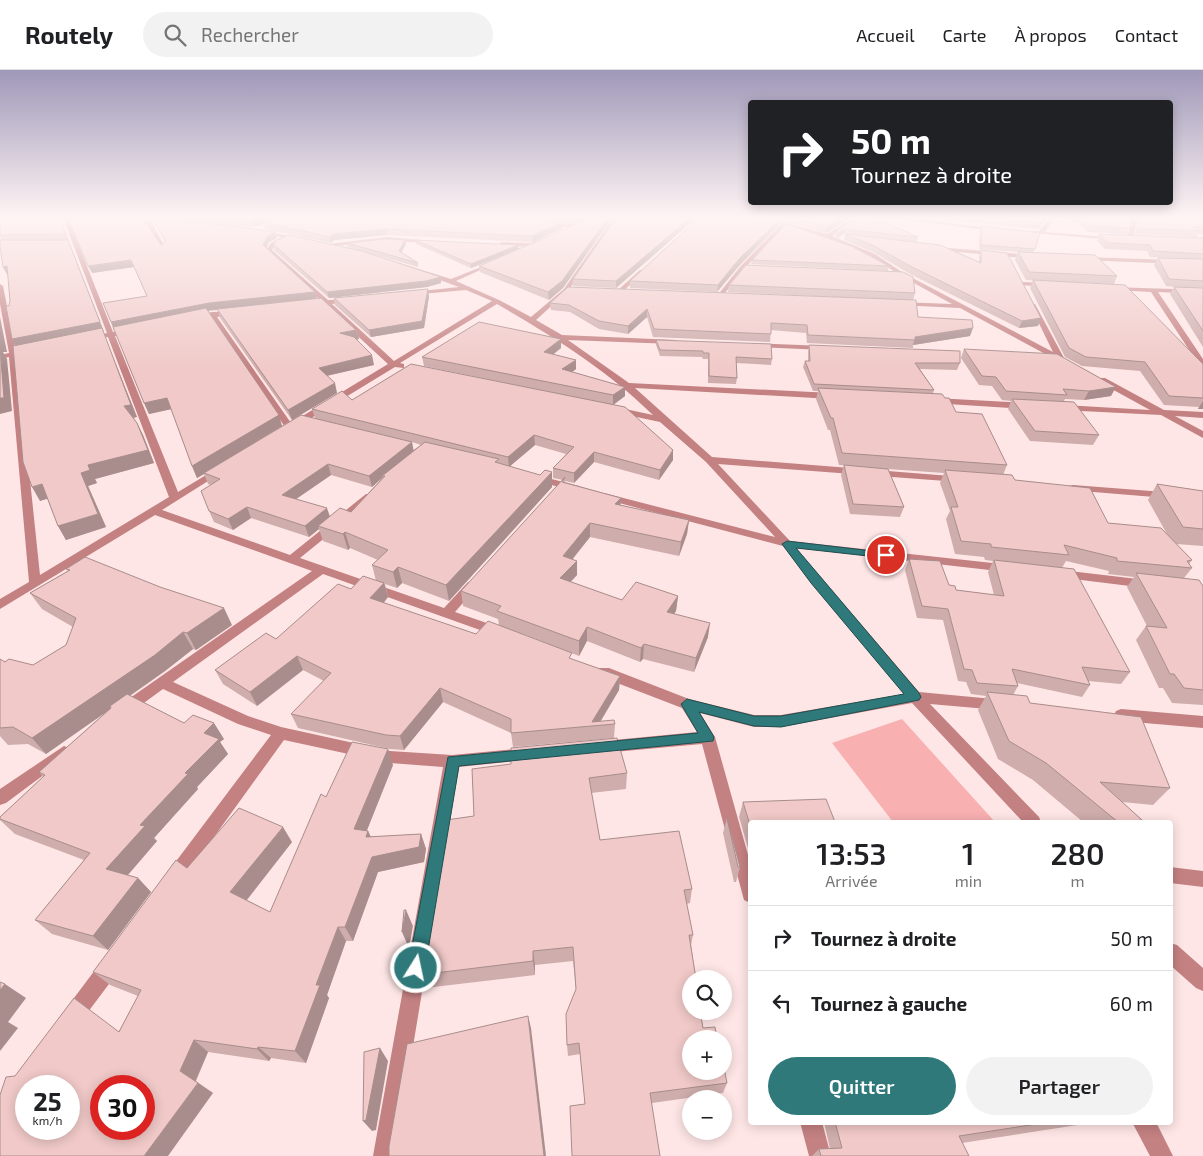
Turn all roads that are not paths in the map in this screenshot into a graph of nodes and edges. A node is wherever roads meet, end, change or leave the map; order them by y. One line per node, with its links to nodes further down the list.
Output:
1 (742, 268): 24 (street)
2 (86, 269): 38 (street)
3 (290, 269): 29 (street)
4 (413, 269): 11 (street)
5 (478, 269): 11 (street)
6 (580, 269): 16 (street)
7 (645, 269): 20 (street)
8 (894, 269): 10 (street)
9 (886, 274): 10 (street)
10 (903, 275): 32 (street)
11 (451, 281): 14 (street)
12 (0, 286): 45 (street)
13 (1059, 286): 19 (street)
14 (468, 288): 22 (street); 28 (street)
15 (1106, 288): 18 (street)
16 (566, 290): 17 (street); 36 (street)
17 (574, 290)
18 (1153, 290): 21 (street); 51 (street)
19 (1026, 291)
20 (628, 292)
21 (1203, 292)
22 (402, 295)
23 (710, 296): 24 (street)
24 (719, 297): 25 (street)
25 (729, 297)
26 (1030, 298): 48 (street)
27 (355, 300): 29 (street)
28 (496, 301): 36 (street); 50 (street)
29 (327, 302): 31 (street); 50 (street)
30 (895, 304): 32 (street)
31 (298, 305)
32 (963, 306): 48 (street)
33 (240, 311): 34 (street)
34 (212, 314): 35 (street); 62 (street)
35 (184, 319)
36 (532, 320): 39 (street)
37 (139, 329): 38 (street)
38 (112, 334): 40 (street); 73 (street)
39 (560, 337): 41 (street); 54 (street)
40 (84, 340)
41 (678, 342)
42 (746, 345): 44 (street)
43 (39, 349): 45 (street)
44 (834, 349)
45 (13, 354): 46 (street); 83 (street)
46 (0, 357)
47 (1040, 358): 48 (street)
48 (1060, 358): 49 (street)
49 (1069, 363)
50 (393, 364): 52 (street); 62 (street)
51 (1203, 365)
52 (413, 368)
53 (1095, 377): 60 (street)
54 (628, 385): 55 (street); 63 (street)
55 (846, 396)
56 (926, 401): 57 (street)
57 (1036, 407)
58 (605, 408): 63 (street)
59 (1056, 408): 60 (street)
60 (1165, 414): 61 (street); 65 (street)
61 (1203, 415)
62 (302, 420): 64 (street)
63 (663, 420): 66 (street)
64 (321, 425)
65 (1203, 435)
66 (709, 460): 69 (street); 77 (street)
67 (224, 468): 73 (street)
68 (526, 476): 70 (street)
69 (966, 480)
70 (563, 485): 74 (street); 77 (street)
71 (380, 487): 78 (street)
72 (1065, 487): 75 (street)
73 (175, 498): 76 (street)
74 (550, 498)
75 (1203, 498)
76 (154, 511): 78 (street); 83 (street)
77 (787, 544): 79 (street); 90 (street)
78 (292, 559): 80 (street)
79 (1015, 569)
80 (320, 570): 86 (street); 89 (street)
81 (1044, 572): 84 (street)
82 (480, 576): 86 (street)
83 (35, 584): 85 (street)
84 (1154, 584)
85 (0, 605)
86 (448, 612): 87 (street)
87 (512, 637)
88 (595, 668): 91 (street)
89 (162, 682): 94 (street); 96 (street)
90 (914, 697): 91 (street); 92 (street); 103 (street)
91 (687, 704): 97 (street)
92 (1014, 706)
93 (1104, 713): 95 (street)
94 (114, 717)
95 (1203, 722)
96 (281, 733): 101 (street); 107 (street)
97 (708, 737): 99 (street); 106 (street)
98 (73, 746): 102 (street)
99 (590, 748)
100 (541, 753): 101 (street)
101 (452, 761): 114 (street)
102 (0, 798)
103 (1021, 816)
104 (1173, 875): 105 (street)
105 (1203, 879)
106 (748, 887)
107 (164, 893)
108 (123, 948): 111 (street)
109 (1173, 955): 110 (street)
110 (1203, 981)
111 (64, 1028)
112 (812, 1125): 115 (street)
113 (1145, 1125): 116 (street)
114 (384, 1156)
115 (820, 1156)
116 (1162, 1156)

